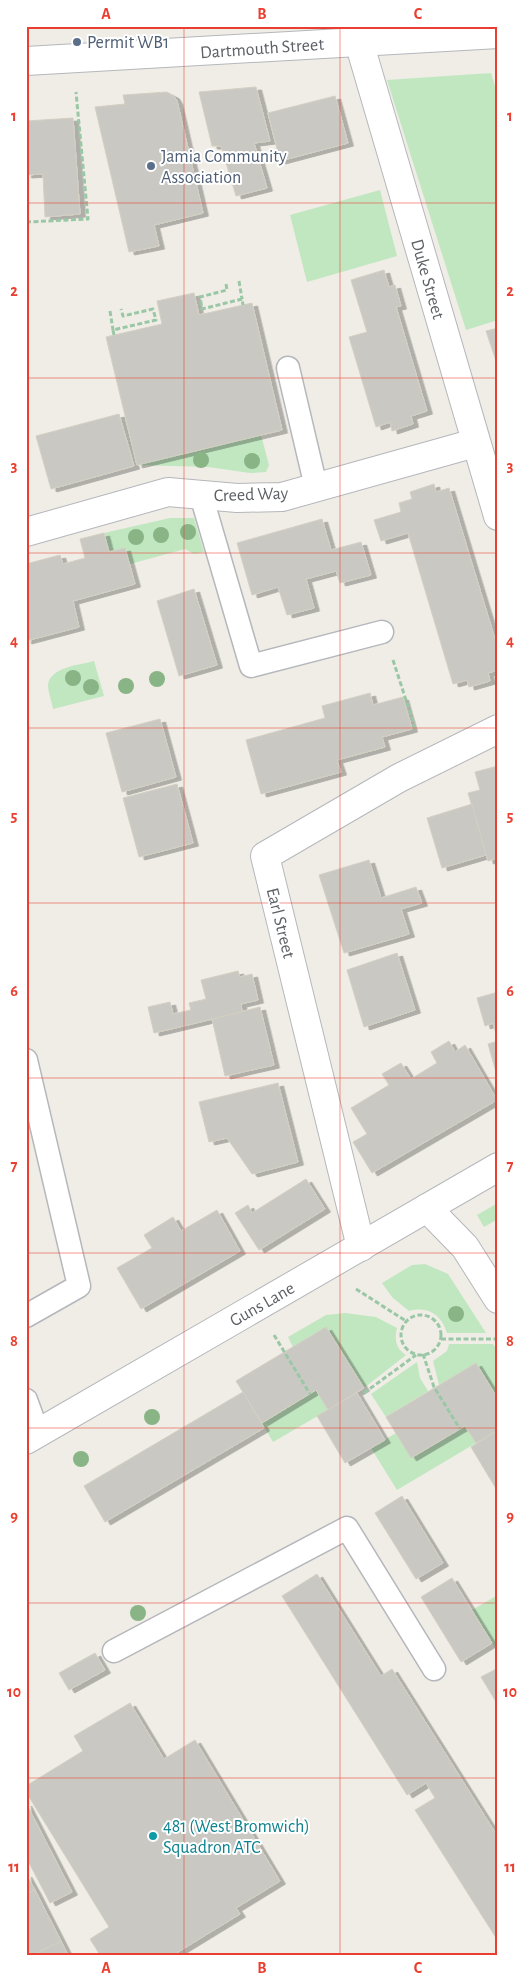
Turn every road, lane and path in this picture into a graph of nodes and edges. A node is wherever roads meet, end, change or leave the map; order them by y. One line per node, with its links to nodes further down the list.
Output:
1 (498, 34): 2 (street, Dartmouth Street)
2 (358, 42): 3 (street, Dartmouth Street); 15 (street, Duke Street)
3 (26, 62)
4 (76, 87): 5 (path)
5 (26, 222)
6 (239, 281): 8 (path)
7 (226, 284): 8 (path)
8 (242, 299): 9 (path)
9 (244, 304)
10 (121, 309): 12 (path)
11 (110, 311): 12 (path)
12 (113, 330): 13 (path)
13 (114, 336)
14 (288, 368): 16 (lane)
15 (475, 442): 16 (street, Creed Way); 18 (street, Duke Street)
16 (316, 487): 17 (street, Creed Way)
17 (201, 495): 19 (street, Creed Way); 20 (lane)
18 (498, 516)
19 (26, 532)
20 (382, 632): 22 (path)
21 (498, 729): 26 (street, Earl Street)
22 (418, 738)
23 (26, 1060): 29 (lane)
24 (498, 1167): 25 (street, Guns Lane)
25 (427, 1208): 26 (street, Guns Lane); 28 (street)
26 (361, 1247): 40 (street, Guns Lane)
27 (352, 1286): 30 (path)
28 (498, 1299)
29 (26, 1316)
30 (406, 1322): 32 (path); 34 (path)
31 (273, 1332): 37 (path)
32 (440, 1339): 33 (path); 35 (path)
33 (496, 1339)
34 (416, 1354): 35 (path); 36 (path)
35 (423, 1354): 39 (path)
36 (364, 1393)
37 (310, 1394)
38 (26, 1400): 40 (lane)
39 (460, 1429)
40 (32, 1437)
41 (114, 1651): 42 (lane)
42 (434, 1669)

